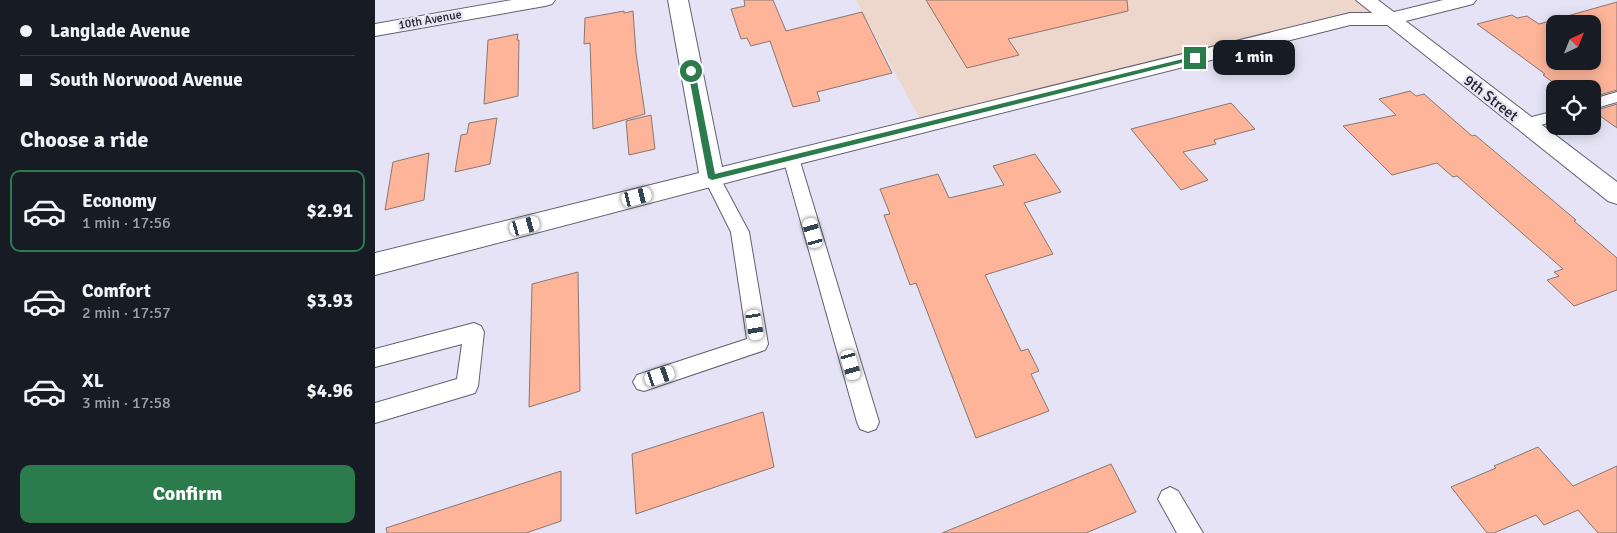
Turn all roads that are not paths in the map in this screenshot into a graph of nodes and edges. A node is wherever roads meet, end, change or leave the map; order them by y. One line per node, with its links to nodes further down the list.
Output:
1 (545, 0): 6 (street, 10th Avenue)
2 (678, 0): 12 (street)
3 (1366, 0): 5 (street, 9th Street)
4 (1466, 0): 5 (street)
5 (1390, 19): 10 (street, 9th Street); 11 (street)
6 (375, 30)
7 (1617, 97): 8 (lane)
8 (1601, 102)
9 (1546, 118): 10 (lane)
10 (1526, 124): 13 (street, 9th Street)
11 (791, 158): 12 (street); 18 (lane)
12 (712, 178): 14 (street); 16 (lane)
13 (1617, 195)
14 (375, 264)
15 (375, 358): 17 (lane)
16 (644, 382)
17 (375, 414)
18 (868, 422)
19 (1170, 499): 20 (lane)
20 (1191, 533)

